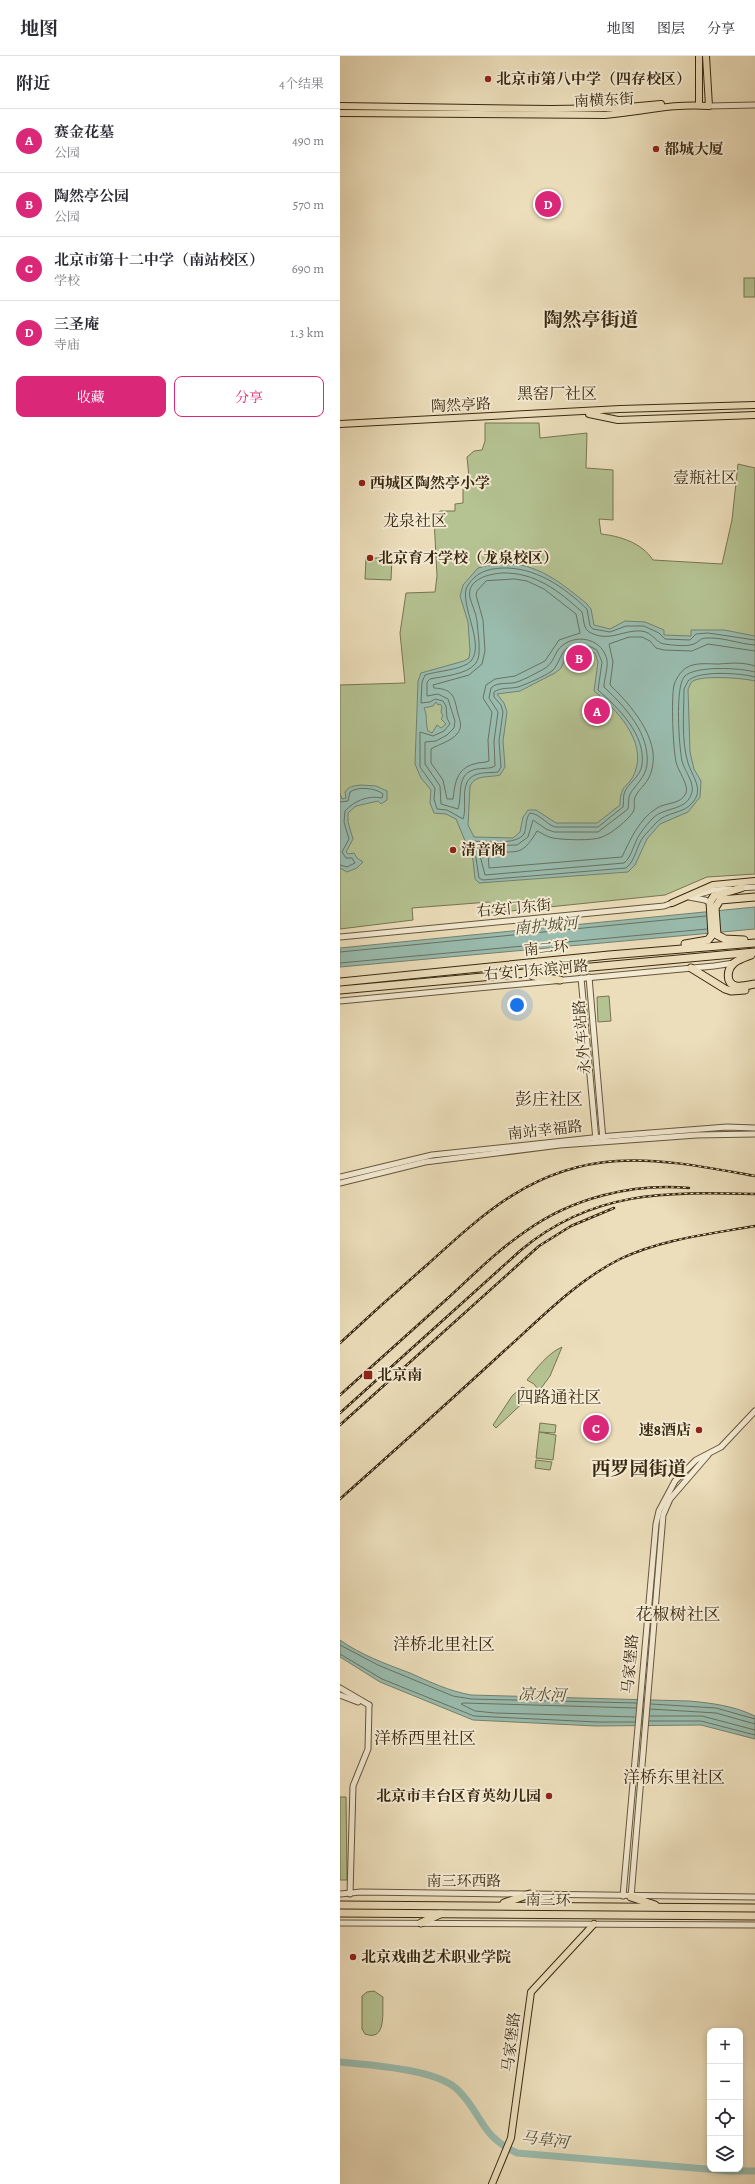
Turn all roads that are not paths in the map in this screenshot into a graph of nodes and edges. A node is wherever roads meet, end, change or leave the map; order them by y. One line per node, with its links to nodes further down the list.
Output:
1 (699, 56): 3 (main road)
2 (706, 56): 6 (main road)
3 (699, 105): 5 (main road, 南横东街); 6 (main road); 7 (main road, 南横东街)
4 (755, 105): 6 (street)
5 (340, 106)
6 (709, 106)
7 (340, 113)
8 (755, 405): 9 (main road, 陶然亭路)
9 (583, 412): 10 (main road, 陶然亭路); 11 (main road, 陶然亭路)
10 (755, 415)
11 (340, 424)
12 (755, 881): 17 (main road)
13 (755, 887): 14 (street, 右安门东街)
14 (741, 888): 15 (street, 右安门东街); 18 (highway)
15 (690, 897): 17 (street, 右安门东街); 18 (street)
16 (755, 897): 18 (highway)
17 (672, 903): 20 (street, 右安门东街)
18 (712, 906): 19 (highway)
19 (715, 935): 21 (highway); 22 (highway)
20 (340, 937)
21 (755, 943): 22 (highway, 南二环)
22 (670, 950): 30 (highway, 南二环)
23 (755, 953): 24 (highway); 26 (highway, 南二环)
24 (735, 963): 25 (street, 右安门东滨河路); 31 (highway)
25 (691, 968): 27 (street, 右安门东滨河路); 32 (highway)
26 (519, 974): 29 (highway); 33 (highway, 南二环)
27 (589, 977): 28 (street, 右安门东滨河路); 37 (street, 永外车站路)
28 (581, 978): 29 (street, 右安门东滨河路); 38 (street, 永外车站路)
29 (560, 980): 34 (street, 右安门东滨河路)
30 (340, 982)
31 (755, 984)
32 (755, 988)
33 (340, 990)
34 (340, 1001)
35 (755, 1128): 37 (street, 南站幸福路)
36 (755, 1134): 37 (street)
37 (603, 1139): 38 (street, 南站幸福路)
38 (596, 1140): 39 (street, 南站幸福路); 40 (street, 南站幸福路)
39 (340, 1176)
40 (340, 1183)
41 (755, 1411): 42 (street, 马家堡路)
42 (708, 1455): 50 (street, 马家堡路); 51 (street, 马家堡路)
43 (340, 1688): 46 (street)
44 (340, 1695): 46 (street)
45 (340, 1699): 46 (street)
46 (369, 1705): 48 (street)
47 (340, 1894): 48 (street, 南三环西路)
48 (350, 1894): 49 (street, 南三环西路)
49 (530, 1894): 50 (street, 南三环西路); 54 (highway)
50 (623, 1896): 51 (street, 南三环西路)
51 (631, 1897): 52 (street, 南三环西路); 55 (highway)
52 (755, 1897)
53 (340, 1905): 54 (highway, 南三环)
54 (499, 1905): 55 (highway, 南三环)
55 (661, 1907): 56 (highway, 南三环)
56 (755, 1908)
57 (340, 1912): 58 (highway, 南三环)
58 (442, 1913): 59 (highway, 南三环); 61 (highway)
59 (755, 1916)
60 (340, 1923): 61 (street)
61 (421, 1923): 62 (street)
62 (594, 1924): 63 (street); 64 (main road, 马家堡路)
63 (755, 1925)
64 (492, 2184)

